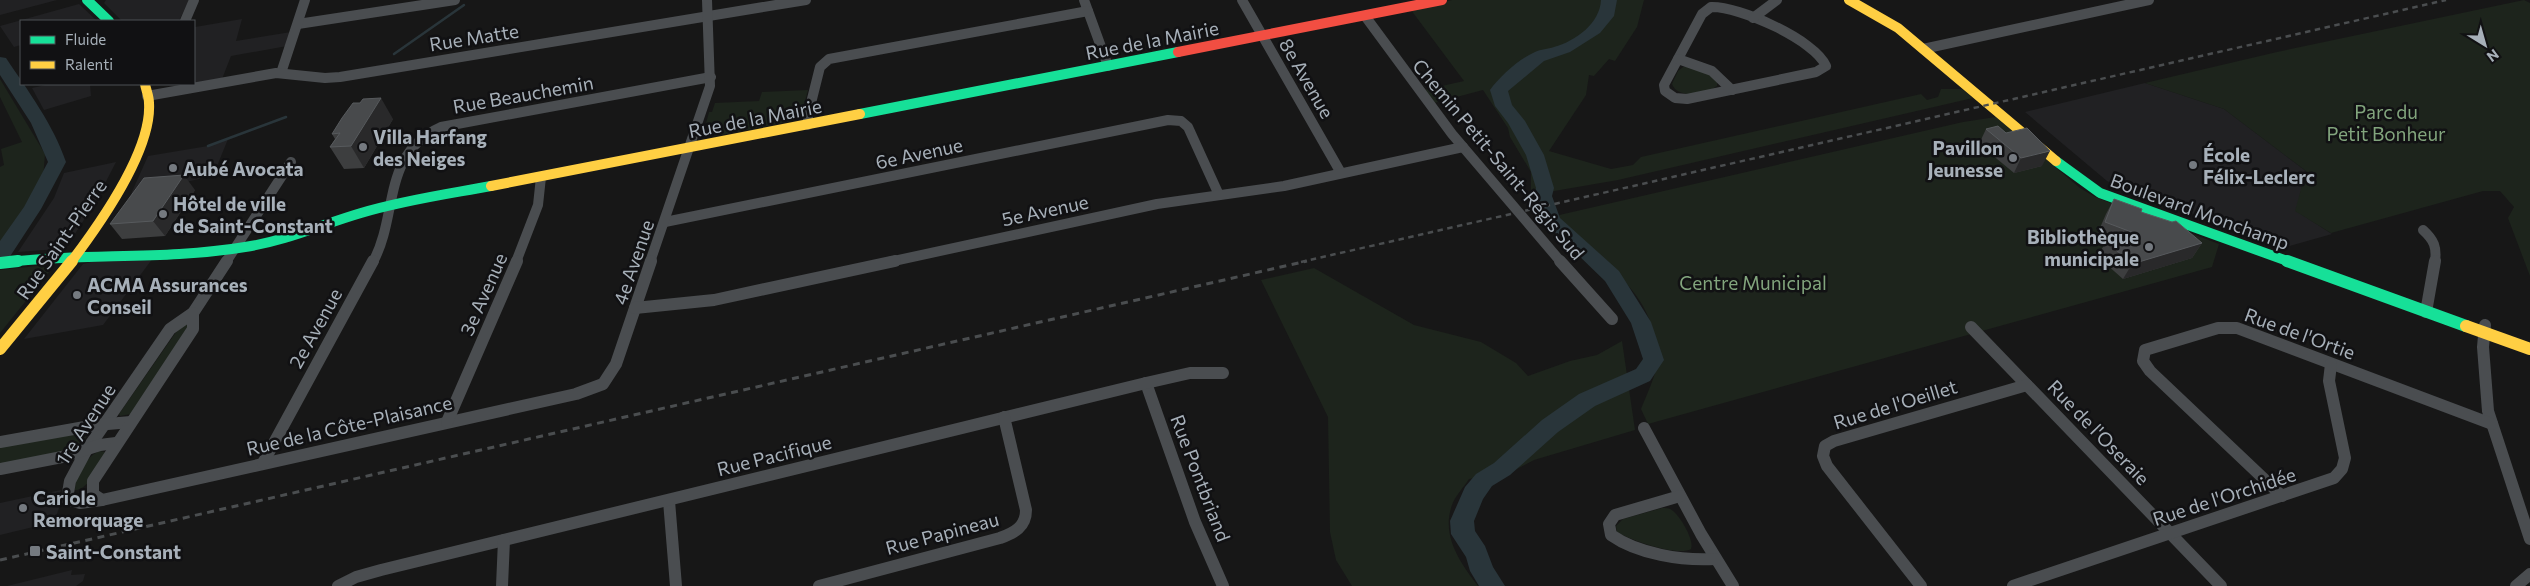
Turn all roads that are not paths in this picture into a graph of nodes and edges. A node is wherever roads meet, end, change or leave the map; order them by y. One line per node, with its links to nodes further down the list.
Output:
1 (194, 0): 19 (street)
2 (305, 0): 20 (street)
3 (454, 0): 20 (street)
4 (707, 0): 15 (street, 4e Avenue)
5 (806, 0): 15 (street, Rue Matte)
6 (1084, 0): 14 (street)
7 (1242, 0): 21 (street, 8e Avenue)
8 (1442, 0): 16 (street, Rue de la Mairie)
9 (1777, 0): 17 (street)
10 (1849, 0): 23 (street, Boulevard Monchamp)
11 (1868, 0): 22 (street, Boulevard Monchamp)
12 (2149, 0): 22 (street)
13 (90, 1): 18 (street)
14 (1088, 11): 25 (street); 34 (street)
15 (708, 16): 26 (street, Rue Matte); 27 (street, 4e Avenue)
16 (1365, 16): 21 (street, Rue de la Mairie); 35 (street, Chemin Petit-Saint-Régis Sud)
17 (1753, 18): 24 (street); 32 (street)
18 (108, 20)
19 (185, 20)
20 (298, 24): 26 (street)
21 (1263, 36): 25 (street, Rue de la Mairie); 38 (street, 8e Avenue)
22 (1935, 46): 23 (street); 48 (street, Boulevard Monchamp)
23 (1923, 49): 48 (street, Boulevard Monchamp)
24 (1678, 59): 32 (street); 32 (street)
25 (1108, 66): 34 (street, Rue de la Mairie)
26 (281, 73): 28 (street, Rue Matte)
27 (711, 77): 36 (street, 4e Avenue); 41 (street, Rue Beauchemin)
28 (195, 84)
29 (145, 85): 33 (street, Rue Saint-Pierre)
30 (185, 85): 31 (street, Rue Matte)
31 (161, 88): 33 (street)
32 (1732, 90)
33 (148, 99): 45 (street, Rue Saint-Pierre)
34 (808, 125): 36 (street, Rue de la Mairie)
35 (1463, 147): 38 (street, 5e Avenue); 50 (street, Chemin Petit-Saint-Régis Sud)
36 (690, 148): 39 (street, Rue de la Mairie); 42 (street, 4e Avenue)
37 (291, 162): 44 (street, 1re Avenue)
38 (1342, 173): 40 (street, 5e Avenue)
39 (541, 176): 41 (street, Rue de la Mairie); 63 (street, 3e Avenue)
40 (1219, 195): 42 (street, 6e Avenue); 47 (street, 5e Avenue)
41 (389, 206): 44 (street, Rue de la Mairie); 70 (street, 2e Avenue)
42 (665, 222): 47 (street, 4e Avenue)
43 (2423, 230): 48 (street)
44 (234, 249): 45 (street, Rue de la Mairie); 49 (street, 1re Avenue)
45 (74, 256): 46 (street, Rue de la Mairie); 55 (street, Rue Saint-Pierre)
46 (6, 262)
47 (635, 308): 59 (street, 4e Avenue)
48 (2427, 308): 52 (street, Boulevard Monchamp)
49 (193, 313): 62 (street, 1re Avenue); 64 (street, 1re Avenue)
50 (1612, 319)
51 (1971, 327): 60 (street, Rue de l'Oseraie)
52 (2485, 329): 53 (street, Boulevard Monchamp); 54 (street, Boulevard Monchamp); 65 (street)
53 (2530, 341)
54 (2530, 349)
55 (0, 350)
56 (2330, 364): 65 (street, Rue de l'Ortie); 73 (street, Rue de l'Orchidée); 73 (street, Rue de l'Ortie)
57 (1223, 373): 58 (street, Rue Pacifique)
58 (1146, 383): 61 (street, Rue Pacifique); 85 (street, Rue Pontbriand)
59 (603, 384): 63 (street, Rue de la Côte-Plaisance)
60 (2027, 385): 76 (street, Rue de l'Oseraie); 87 (street, Rue de l'Oeillet)
61 (1004, 418): 75 (street, Rue Pacifique); 84 (street, Rue Papineau)
62 (131, 422): 64 (street); 68 (street, 1re Avenue)
63 (447, 422): 70 (street, Rue de la Côte-Plaisance)
64 (106, 423): 67 (street); 69 (street, 1re Avenue)
65 (2492, 424): 77 (street)
66 (1644, 428): 72 (street)
67 (0, 442)
68 (116, 444): 69 (street); 74 (street, 1re Avenue)
69 (86, 451): 71 (street); 74 (street, 1re Avenue)
70 (263, 463): 74 (street, Rue de la Côte-Plaisance)
71 (0, 470)
72 (1680, 496): 79 (street); 79 (street)
73 (2282, 496): 76 (street, Rue de l'Orchidée)
74 (102, 500)
75 (669, 501): 78 (street, Rue Pacifique); 83 (street)
76 (2171, 534): 88 (street, Rue de l'Orchidée); 89 (street, Rue de l'Oseraie)
77 (2530, 539)
78 (504, 540): 81 (street, Rue Pacifique); 82 (street)
79 (1715, 559): 86 (street)
80 (2530, 574): 90 (street)
81 (338, 586)
82 (502, 586)
83 (676, 586)
84 (819, 586)
85 (1224, 586)
86 (1733, 586)
87 (1921, 586)
88 (2013, 586)
89 (2221, 586)
90 (2516, 586)

